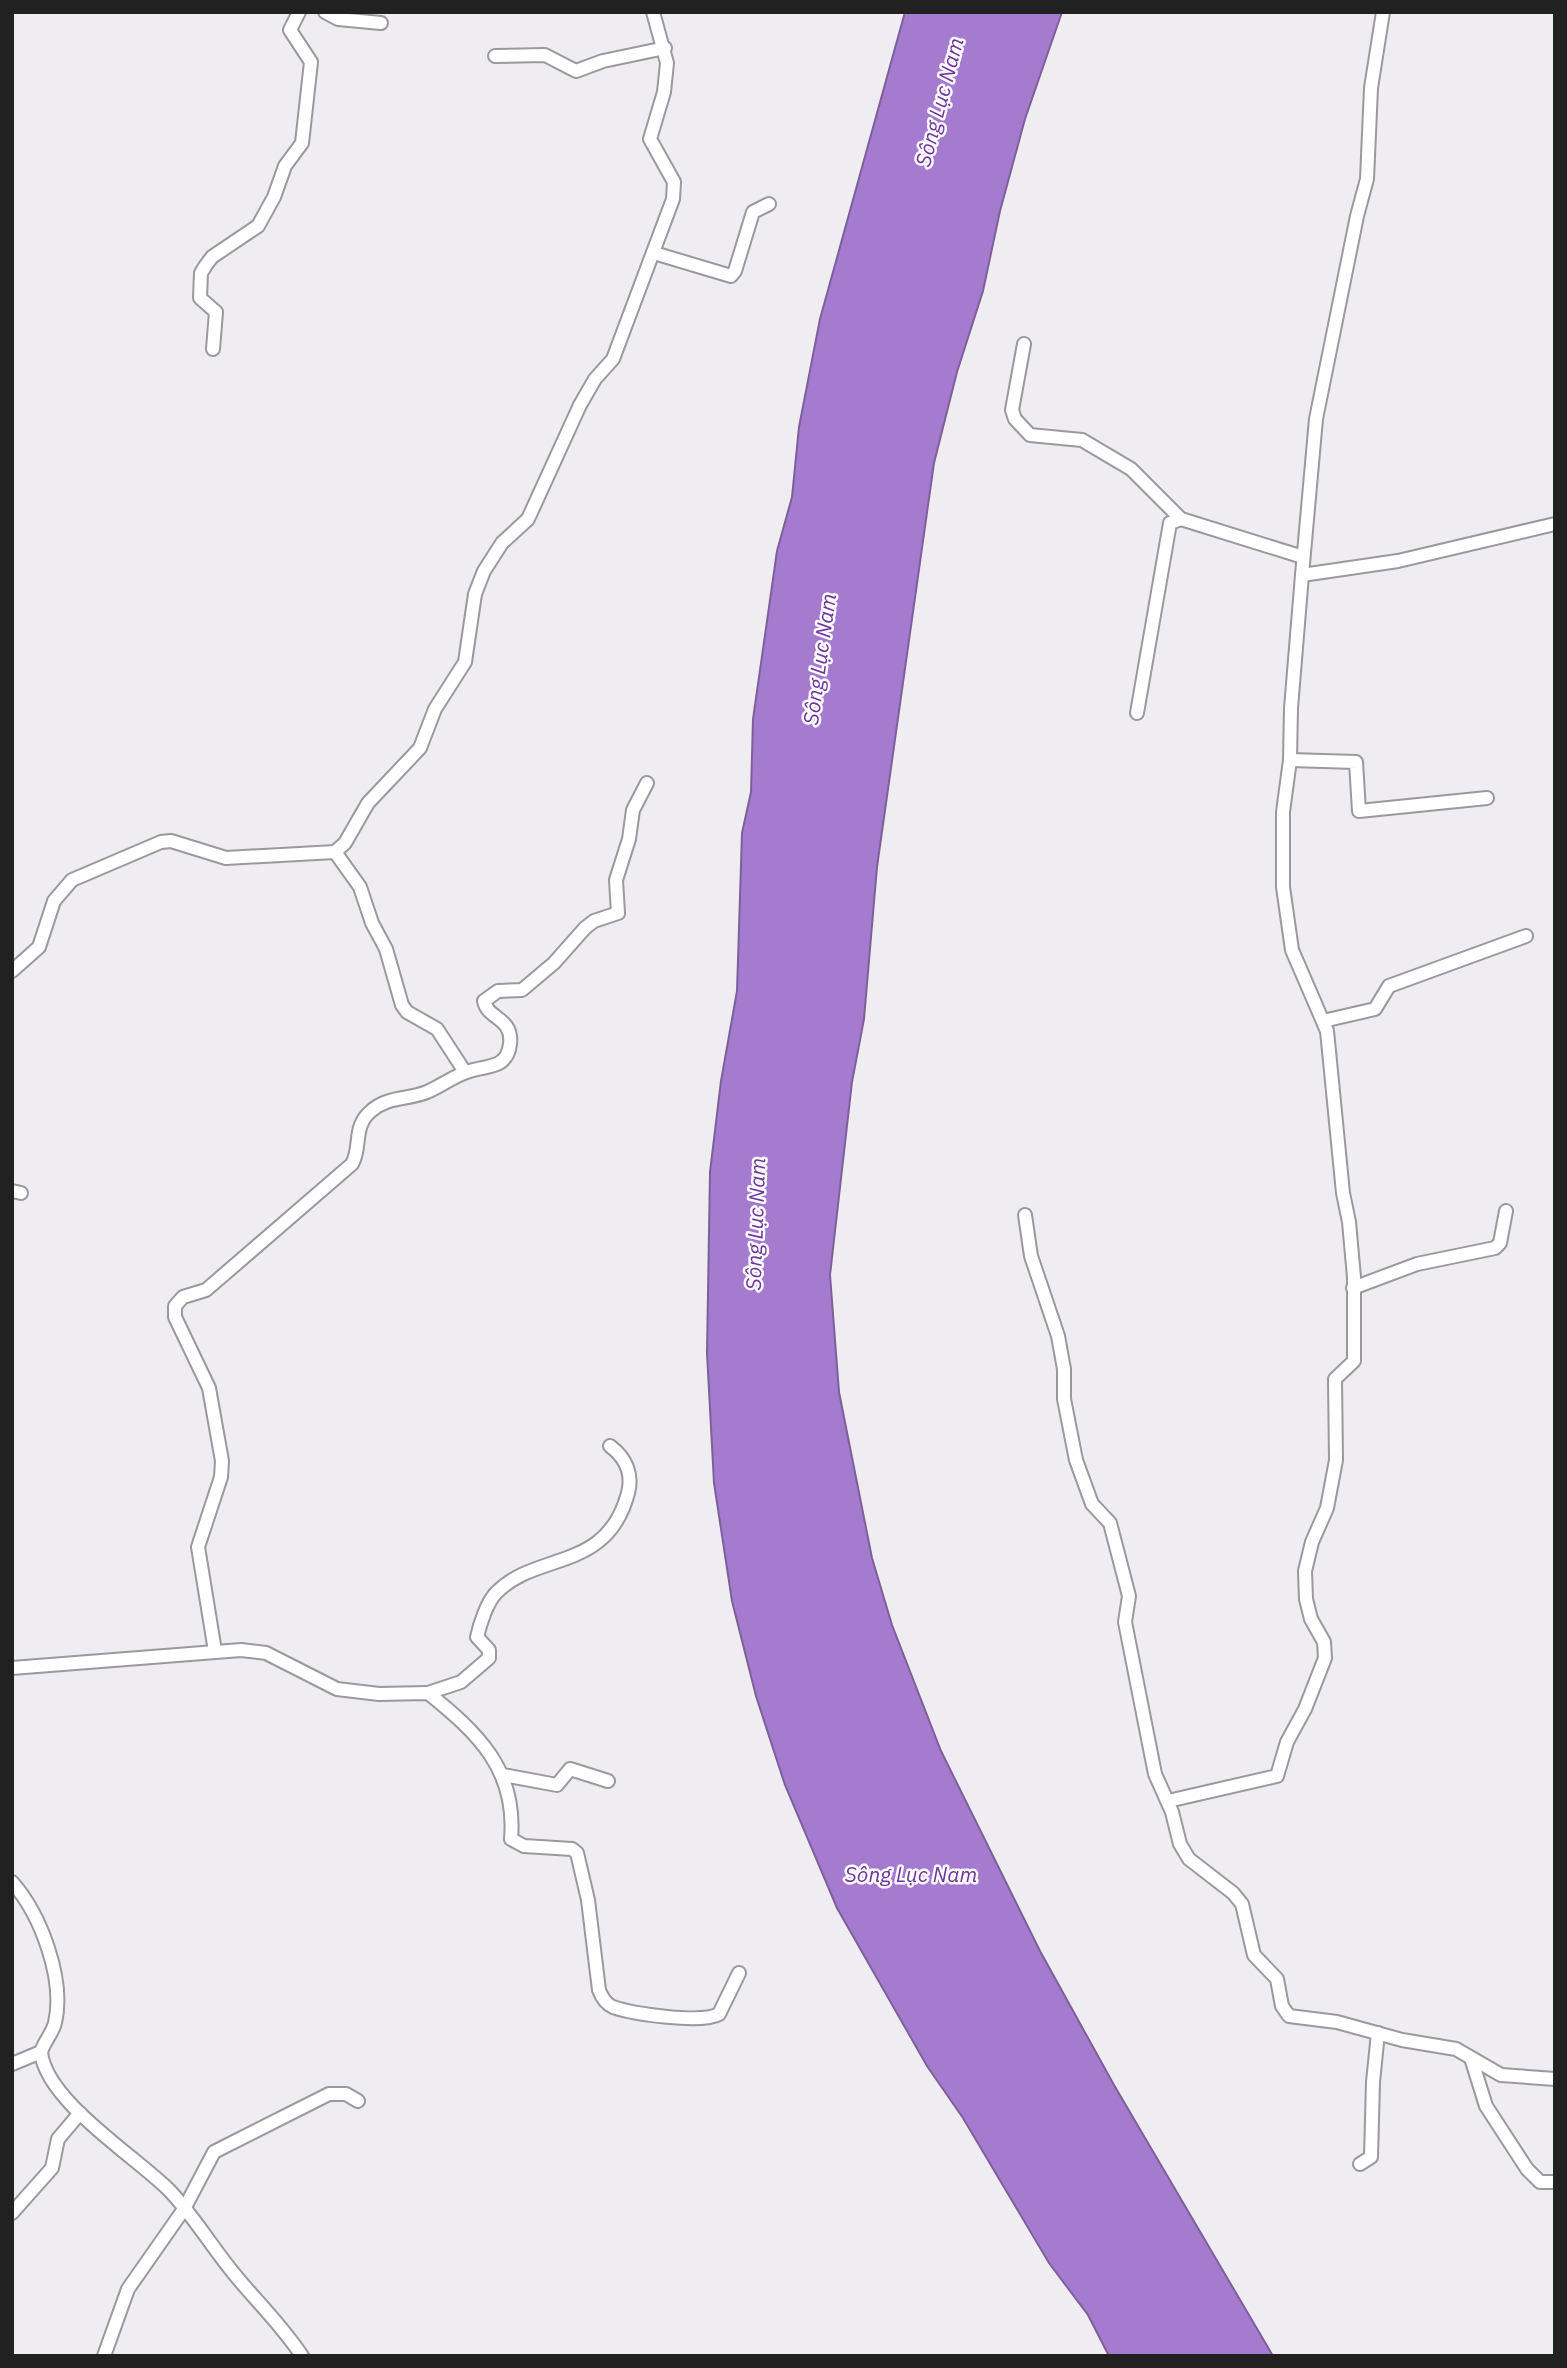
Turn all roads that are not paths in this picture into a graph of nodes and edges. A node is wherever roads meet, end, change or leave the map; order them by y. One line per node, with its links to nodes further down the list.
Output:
1 (299, 12): 11 (street)
2 (325, 12): 5 (street)
3 (653, 12): 6 (street)
4 (1382, 12): 14 (street)
5 (381, 23)
6 (665, 48): 7 (street); 9 (street)
7 (495, 56)
8 (769, 205): 9 (street)
9 (654, 253): 20 (street)
10 (1024, 344): 12 (street)
11 (213, 349)
12 (1181, 519): 14 (street); 16 (street)
13 (1555, 524): 15 (street)
14 (1303, 557): 15 (street)
15 (1302, 575): 17 (street)
16 (1138, 713)
17 (1290, 760): 19 (street); 23 (street)
18 (647, 783): 24 (street)
19 (1487, 798)
20 (335, 852): 22 (street); 24 (street)
21 (1526, 936): 23 (street)
22 (12, 971)
23 (1323, 1021): 27 (street)
24 (465, 1072): 29 (street)
25 (1506, 1211): 27 (street)
26 (1026, 1215): 34 (street)
27 (1353, 1288): 34 (street)
28 (610, 1446): 31 (street)
29 (215, 1651): 30 (street); 31 (street)
30 (12, 1668)
31 (428, 1693): 32 (street)
32 (503, 1775): 33 (street); 36 (street)
33 (608, 1781)
34 (1168, 1801): 37 (street)
35 (12, 1882): 38 (street)
36 (739, 1973)
37 (1378, 2033): 39 (street); 44 (street)
38 (41, 2052): 40 (street); 43 (street)
39 (1471, 2058): 41 (street); 45 (street)
40 (12, 2064)
41 (1555, 2079)
42 (358, 2101): 46 (street)
43 (80, 2113): 46 (street); 47 (street)
44 (1360, 2164)
45 (1555, 2182)
46 (184, 2209): 48 (street); 49 (street)
47 (12, 2213)
48 (104, 2356)
49 (302, 2356)

